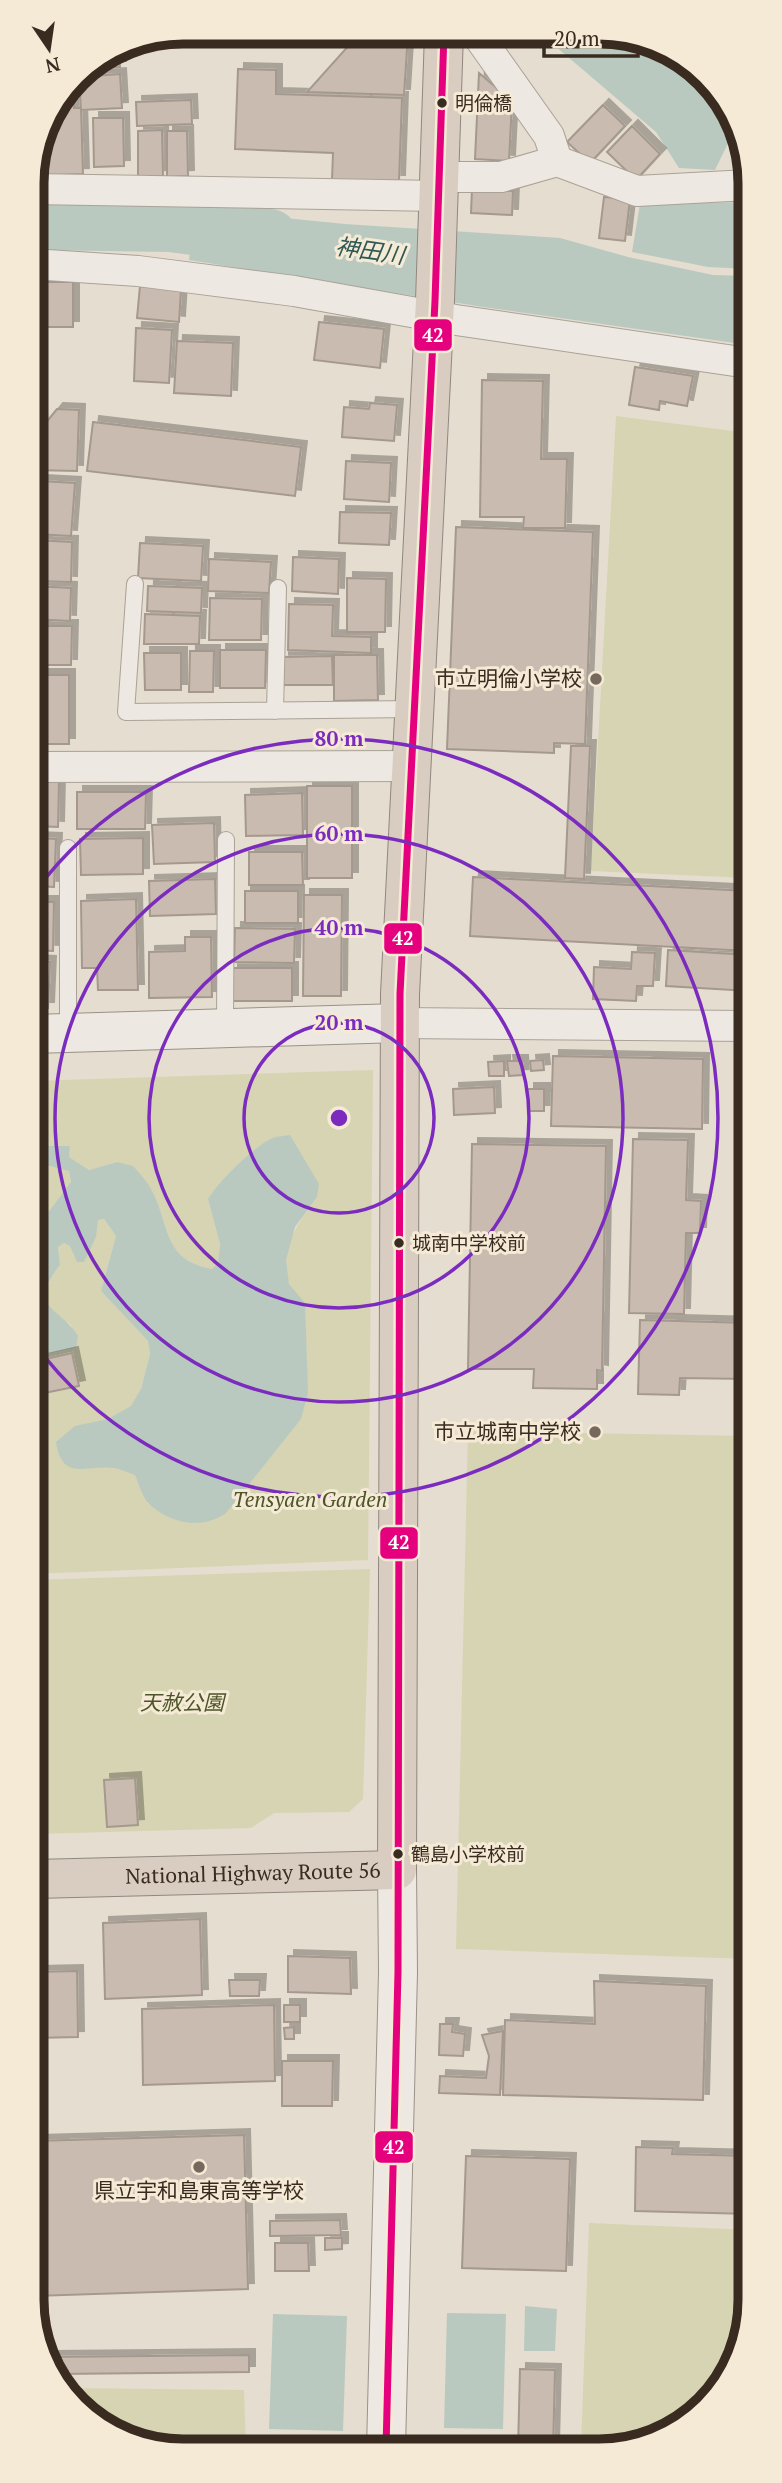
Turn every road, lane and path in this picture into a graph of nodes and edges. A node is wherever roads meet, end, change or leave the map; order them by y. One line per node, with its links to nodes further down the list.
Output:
1 (444, 44): 6 (highway, National Highway Route 56)
2 (484, 44): 3 (street)
3 (557, 161): 4 (street); 6 (street)
4 (738, 183)
5 (44, 189): 6 (street)
6 (438, 194): 8 (highway, National Highway Route 56)
7 (44, 265): 8 (street)
8 (434, 308): 9 (street); 12 (highway, National Highway Route 56)
9 (738, 361)
10 (135, 584): 13 (lane)
11 (278, 587): 13 (lane)
12 (414, 709): 13 (lane); 14 (highway, National Highway Route 56)
13 (275, 711)
14 (411, 765): 15 (street); 18 (highway, National Highway Route 56)
15 (44, 767)
16 (226, 840): 20 (lane)
17 (68, 848): 21 (lane)
18 (400, 1023): 19 (street); 20 (street); 22 (highway, National Highway Route 56)
19 (738, 1026)
20 (225, 1028): 21 (street)
21 (50, 1034)
22 (397, 1870): 23 (highway, National Highway Route 56); 24 (street)
23 (44, 1878)
24 (386, 2439)

